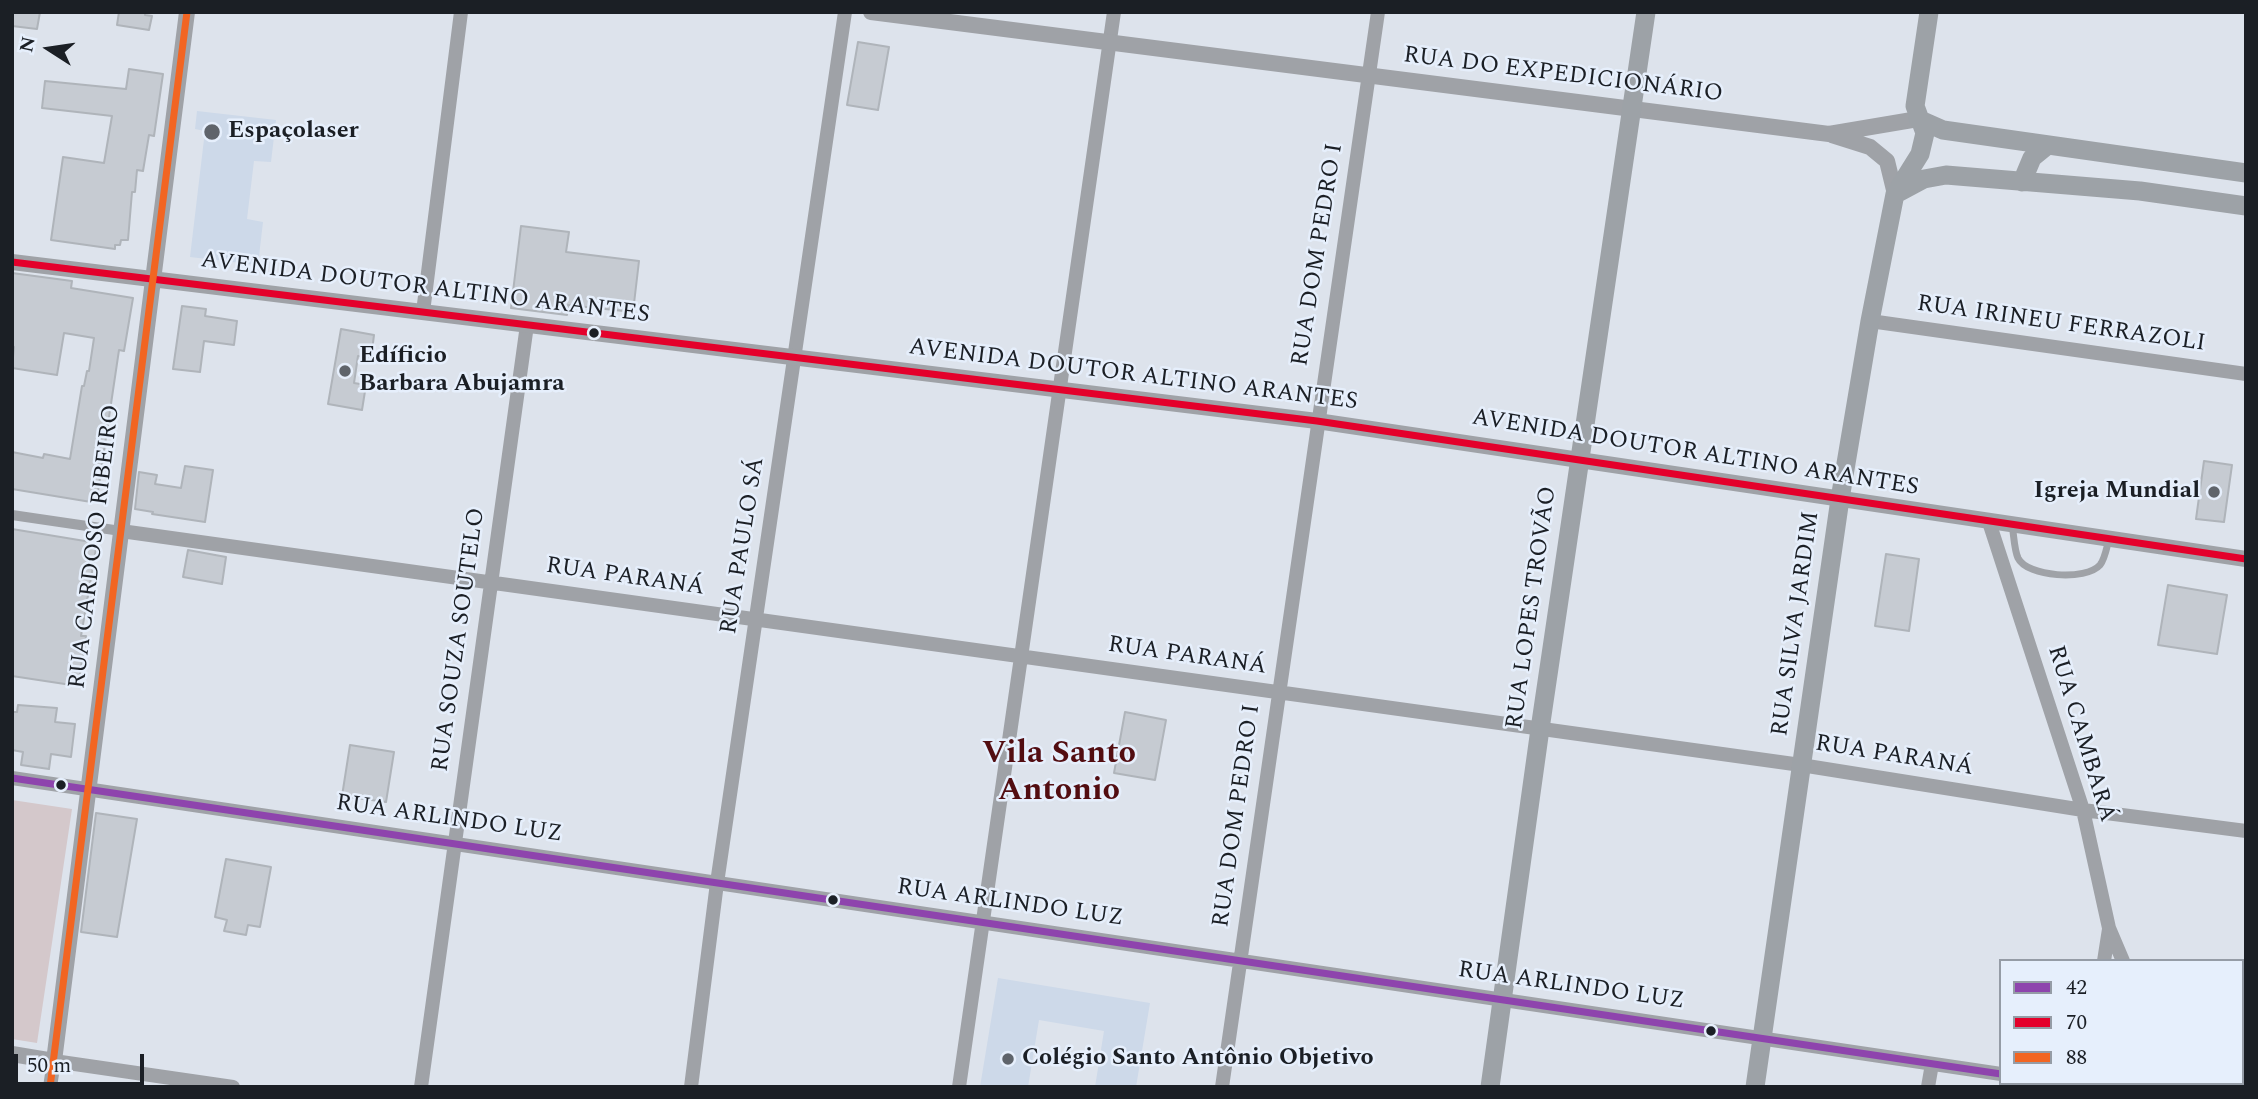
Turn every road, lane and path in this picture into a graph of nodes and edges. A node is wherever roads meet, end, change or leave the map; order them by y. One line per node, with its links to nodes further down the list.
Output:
1 (187, 12): 22 (street, RUA CARDOSO RIBEIRO)
2 (461, 12): 23 (street)
3 (845, 12): 26 (street, RUA PAULO SÁ)
4 (871, 12): 9 (street, RUA DO EXPEDICIONÁRIO)
5 (1114, 12): 9 (street)
6 (1378, 12): 10 (street, RUA DOM PEDRO I)
7 (1646, 12): 11 (main road, RUA LOPES TROVÃO)
8 (1929, 12): 12 (main road, RUA SILVA JARDIM)
9 (1110, 43): 10 (street, RUA DO EXPEDICIONÁRIO); 28 (street)
10 (1369, 76): 11 (street, RUA DO EXPEDICIONÁRIO); 29 (street, RUA DOM PEDRO I)
11 (1632, 109): 13 (street, RUA DO EXPEDICIONÁRIO); 30 (main road, RUA LOPES TROVÃO)
12 (1918, 120): 13 (street, RUA DO EXPEDICIONÁRIO); 14 (main road, RUA DO EXPEDICIONÁRIO); 19 (main road, RUA SILVA JARDIM)
13 (1829, 134): 19 (street)
14 (2048, 145): 15 (main road, RUA DO EXPEDICIONÁRIO); 17 (main road)
15 (2144, 158): 16 (main road, RUA DO EXPEDICIONÁRIO); 18 (main road)
16 (2246, 173)
17 (2022, 182): 18 (main road); 19 (main road)
18 (2140, 191): 20 (main road)
19 (1895, 194): 24 (main road, RUA SILVA JARDIM)
20 (2246, 206)
21 (12, 262): 22 (street, AVENIDA DOUTOR ALTINO ARANTES)
22 (153, 279): 23 (street, AVENIDA DOUTOR ALTINO ARANTES); 35 (street, RUA CARDOSO RIBEIRO)
23 (424, 312): 25 (street, AVENIDA DOUTOR ALTINO ARANTES)
24 (1870, 321): 27 (street, RUA IRINEU FERRAZOLI); 31 (main road, RUA SILVA JARDIM)
25 (527, 325): 26 (street, AVENIDA DOUTOR ALTINO ARANTES); 38 (street, RUA SOUZA SOUTELO)
26 (796, 358): 28 (street, AVENIDA DOUTOR ALTINO ARANTES); 39 (street, RUA PAULO SÁ)
27 (2246, 374)
28 (1060, 390): 29 (street, AVENIDA DOUTOR ALTINO ARANTES); 40 (street)
29 (1317, 421): 30 (street, AVENIDA DOUTOR ALTINO ARANTES); 41 (street, RUA DOM PEDRO I)
30 (1580, 460): 31 (street, AVENIDA DOUTOR ALTINO ARANTES); 42 (main road, RUA LOPES TROVÃO)
31 (1840, 499): 33 (street, AVENIDA DOUTOR ALTINO ARANTES); 43 (main road, RUA SILVA JARDIM)
32 (12, 514): 35 (street)
33 (1989, 522): 34 (street, AVENIDA DOUTOR ALTINO ARANTES); 46 (street, RUA CAMBARÁ)
34 (2012, 524): 36 (street, AVENIDA DOUTOR ALTINO ARANTES); 36 (lane)
35 (121, 531): 38 (street, RUA PARANÁ); 45 (street, RUA CARDOSO RIBEIRO)
36 (2109, 539): 37 (street, AVENIDA DOUTOR ALTINO ARANTES)
37 (2246, 559)
38 (491, 583): 39 (street, RUA PARANÁ); 48 (street, RUA SOUZA SOUTELO)
39 (756, 620): 40 (street, RUA PARANÁ); 49 (street, RUA PAULO SÁ)
40 (1021, 656): 41 (street, RUA PARANÁ); 50 (street)
41 (1279, 692): 42 (street, RUA PARANÁ); 54 (street, RUA DOM PEDRO I)
42 (1540, 729): 43 (street, RUA PARANÁ); 55 (main road, RUA LOPES TROVÃO)
43 (1801, 765): 46 (street, RUA PARANÁ); 56 (main road, RUA SILVA JARDIM)
44 (12, 778): 45 (street, RUA ARLINDO LUZ)
45 (88, 790): 48 (street, RUA ARLINDO LUZ); 58 (street, RUA CARDOSO RIBEIRO)
46 (2083, 810): 47 (street, RUA PARANÁ); 51 (street, RUA CAMBARÁ)
47 (2246, 831)
48 (455, 844): 49 (street, RUA ARLINDO LUZ); 63 (street, RUA SOUZA SOUTELO)
49 (717, 883): 50 (street, RUA ARLINDO LUZ); 64 (street, RUA PAULO SÁ)
50 (983, 923): 54 (street, RUA ARLINDO LUZ); 65 (street)
51 (2109, 928): 52 (street); 53 (street, RUA CAMBARÁ)
52 (2105, 959)
53 (2122, 959)
54 (1240, 961): 55 (street, RUA ARLINDO LUZ); 66 (street, RUA DOM PEDRO I)
55 (1503, 1000): 56 (street, RUA ARLINDO LUZ); 67 (main road, RUA LOPES TROVÃO)
56 (1762, 1038): 59 (street, RUA ARLINDO LUZ); 68 (main road, RUA SILVA JARDIM)
57 (12, 1054): 58 (street)
58 (54, 1060): 61 (street, RUA CARDOSO RIBEIRO); 62 (street)
59 (1932, 1064): 60 (street, RUA ARLINDO LUZ); 69 (street)
60 (1999, 1074)
61 (50, 1087)
62 (233, 1087)
63 (421, 1087)
64 (691, 1087)
65 (959, 1087)
66 (1222, 1087)
67 (1490, 1087)
68 (1755, 1087)
69 (1928, 1087)

